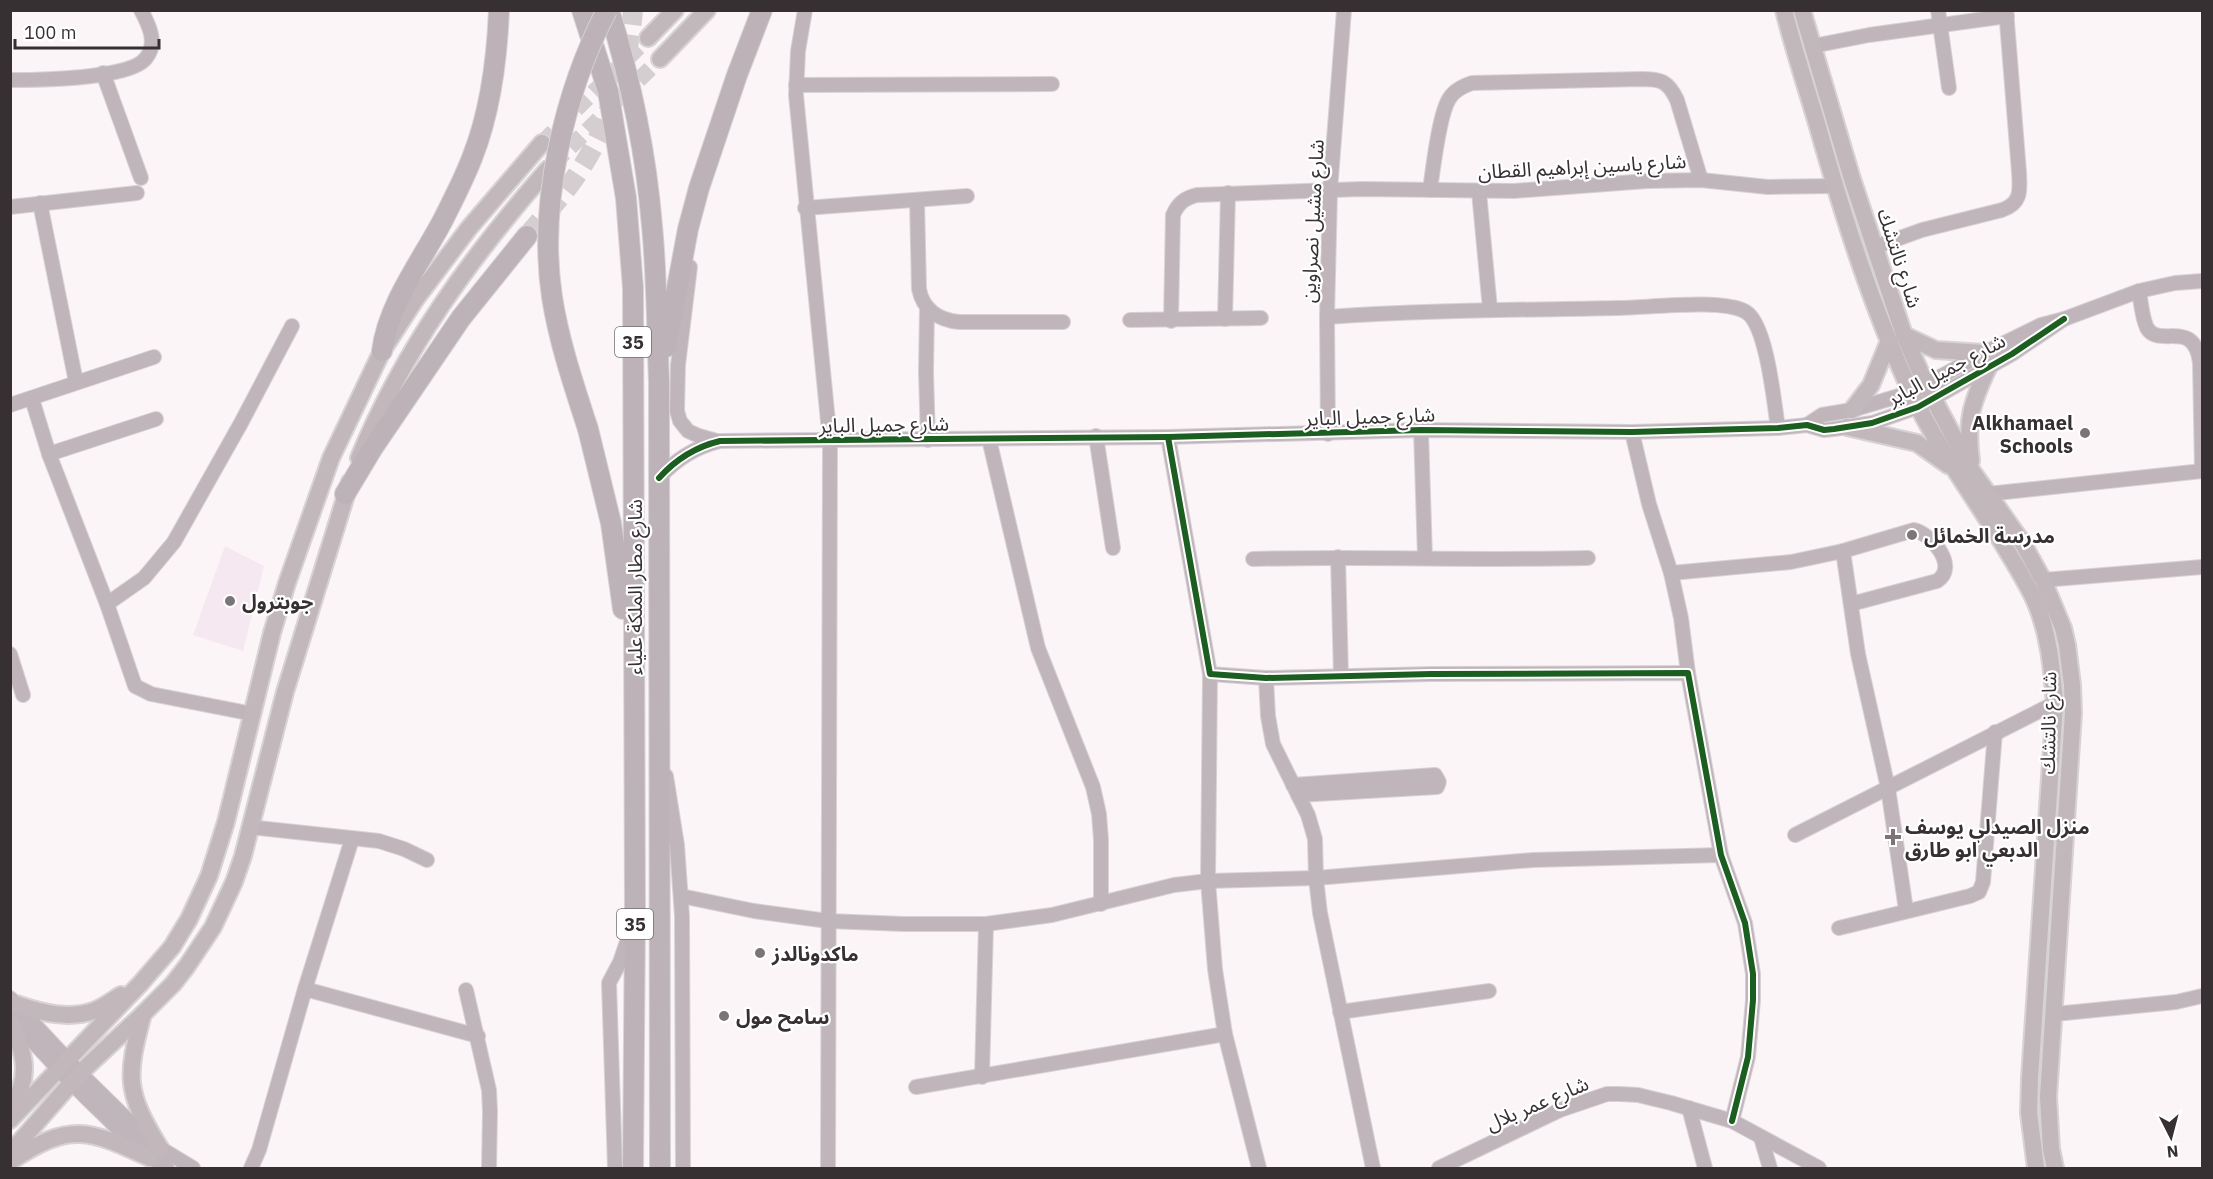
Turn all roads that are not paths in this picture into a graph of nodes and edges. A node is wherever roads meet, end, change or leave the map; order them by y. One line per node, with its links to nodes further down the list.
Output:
1 (141, 10): 18 (street)
2 (499, 10): 53 (highway)
3 (582, 10): 98 (highway, شارع مطار الملكة علياء / 35)
4 (608, 10): 57 (highway, شارع مطار الملكة علياء / 35); 98 (highway, bridge)
5 (675, 10): 15 (main road)
6 (707, 10): 17 (main road)
7 (762, 10): 28 (highway)
8 (805, 10): 21 (street)
9 (1344, 10): 30 (street, شارع مشيل نصراوين)
10 (1784, 10): 27 (main road, شارع نالتشك)
11 (1802, 10): 16 (main road, شارع نالتشك)
12 (1938, 10): 14 (street)
13 (2007, 13): 14 (street); 40 (street)
14 (1940, 25): 16 (street); 22 (street)
15 (648, 38)
16 (1813, 46): 40 (main road, شارع نالتشك)
17 (660, 59)
18 (104, 73): 19 (street); 25 (street)
19 (10, 80)
20 (1052, 84): 21 (street)
21 (796, 85): 38 (street)
22 (1949, 88)
23 (542, 143): 53 (main road)
24 (548, 169): 80 (main road)
25 (141, 178)
26 (1701, 180): 27 (street, شارع ياسين إبراهيم القطان); 29 (street); 31 (street, شارع ياسين إبراهيم القطان)
27 (1835, 186): 52 (main road, شارع نالتشك)
28 (699, 188): 57 (highway); 73 (street, شارع جميل الباير)
29 (1430, 190): 30 (street, شارع ياسين إبراهيم القطان); 31 (street, شارع ياسين إبراهيم القطان)
30 (1330, 191): 32 (street, شارع ياسين إبراهيم القطان); 45 (street, شارع مشيل نصراوين)
31 (1479, 192): 44 (street)
32 (1228, 193): 47 (street); 49 (street, شارع ياسين إبراهيم القطان)
33 (137, 194): 36 (street)
34 (967, 196): 35 (street)
35 (917, 200): 38 (street); 43 (street)
36 (40, 203): 37 (street); 56 (street)
37 (10, 207)
38 (805, 208): 74 (street)
39 (527, 236): 80 (highway)
40 (1875, 247): 52 (main road, شارع نالتشك)
41 (2202, 281): 42 (street, شارع جميل الباير)
42 (2139, 291): 55 (street, شارع جميل الباير); 78 (street)
43 (927, 307): 50 (street); 71 (street)
44 (1490, 309): 45 (street); 65 (street)
45 (1327, 317): 68 (street, شارع مشيل نصراوين)
46 (1261, 318): 47 (street)
47 (1225, 319): 49 (street)
48 (1130, 320): 49 (street)
49 (1171, 321)
50 (1063, 322)
51 (292, 326): 91 (street)
52 (1897, 338): 55 (main road); 58 (main road, شارع نالتشك); 61 (main road)
53 (382, 351): 101 (main road)
54 (154, 357): 56 (street)
55 (1986, 360): 58 (street, شارع جميل الباير); 77 (main road)
56 (76, 382): 59 (street)
57 (659, 382): 79 (highway, شارع مطار الملكة علياء / 35)
58 (1923, 396): 61 (street, شارع جميل الباير); 64 (street, شارع جميل الباير); 76 (main road, شارع نالتشك); 77 (main road, شارع نالتشك)
59 (32, 399): 60 (street); 75 (street)
60 (10, 405)
61 (1852, 410): 63 (street, شارع جميل الباير)
62 (156, 418): 75 (street)
63 (1806, 425): 64 (street, شارع جميل الباير); 65 (street, شارع جميل الباير)
64 (1847, 427): 76 (main road)
65 (1778, 428): 67 (street, شارع جميل الباير)
66 (1421, 430): 67 (street, شارع جميل الباير); 68 (street, شارع جميل الباير); 85 (street)
67 (1632, 432): 89 (street)
68 (1328, 434): 70 (street, شارع جميل الباير)
69 (1096, 436): 70 (street, شارع جميل الباير); 72 (street, شارع جميل الباير); 82 (street)
70 (1168, 437): 95 (street)
71 (928, 440): 72 (street, شارع جميل الباير); 74 (street, شارع جميل الباير)
72 (989, 440): 115 (street)
73 (720, 441): 74 (street, شارع جميل الباير); 79 (street, شارع جميل الباير)
74 (830, 442): 118 (street)
75 (48, 454): 91 (street)
76 (1955, 470): 100 (main road, شارع نالتشك)
77 (1972, 471): 81 (main road, شارع نالتشك)
78 (2202, 471): 81 (street)
79 (659, 478): 103 (highway, شارع مطار الملكة علياء / 35)
80 (345, 494): 107 (main road)
81 (1987, 494): 90 (main road, شارع نالتشك)
82 (1113, 548)
83 (1843, 551): 89 (street); 92 (street); 92 (street)
84 (1338, 557): 85 (street); 87 (street); 96 (street)
85 (1425, 558): 86 (street)
86 (1588, 558)
87 (1253, 559)
88 (2202, 567): 90 (street)
89 (1671, 573): 94 (street)
90 (2043, 580): 129 (main road, شارع نالتشك)
91 (106, 604): 101 (street)
92 (1851, 604): 105 (street)
93 (10, 654): 99 (street)
94 (1688, 673): 96 (street); 110 (street)
95 (1210, 674): 97 (street); 113 (street)
96 (1341, 676): 97 (street)
97 (1269, 677): 106 (street)
98 (634, 680): 117 (highway, شارع مطار الملكة علياء / 35)
99 (23, 695)
100 (2055, 703): 102 (street); 144 (main road, شارع نالتشك)
101 (253, 714): 121 (main road)
102 (1995, 732): 105 (street); 116 (street)
103 (660, 748): 114 (street); 151 (highway, شارع مطار الملكة علياء / 35)
104 (1415, 782): 106 (street)
105 (1888, 788): 108 (street); 116 (street)
106 (1299, 789): 112 (street)
107 (250, 828): 109 (street); 128 (main road)
108 (1795, 834)
109 (352, 839): 111 (street); 122 (street)
110 (1721, 855): 112 (street); 139 (street)
111 (427, 860)
112 (1320, 878): 113 (street); 127 (street)
113 (1208, 881): 115 (street); 131 (street)
114 (681, 896): 118 (street); 152 (street)
115 (1101, 904): 119 (street)
116 (1906, 910): 120 (street)
117 (635, 916): 149 (street); 150 (highway, شارع مطار الملكة علياء / 35)
118 (828, 921): 119 (street); 153 (street)
119 (986, 924): 134 (street)
120 (1839, 928)
121 (140, 984): 126 (main road); 133 (main road)
122 (305, 989): 132 (street); 147 (street)
123 (466, 990): 132 (street)
124 (1489, 991): 127 (street)
125 (2202, 996): 129 (street)
126 (12, 1006): 133 (street)
127 (1340, 1012): 155 (street)
128 (143, 1014): 133 (main road); 142 (main road)
129 (2055, 1014): 160 (main road, شارع نالتشك)
130 (10, 1022): 137 (main road)
131 (1225, 1034): 134 (street); 154 (street)
132 (478, 1036): 148 (street)
133 (70, 1072): 138 (main road); 141 (main road); 142 (street)
134 (982, 1077): 135 (street)
135 (916, 1087)
136 (1689, 1108): 139 (street, شارع عمر بلال); 156 (street, شارع عمر بلال); 157 (street)
137 (10, 1109)
138 (10, 1120)
139 (1732, 1121): 140 (street, شارع عمر بلال)
140 (1761, 1138): 158 (street); 159 (street, شارع عمر بلال)
141 (10, 1153)
142 (155, 1153): 143 (main road); 145 (street); 146 (street)
143 (10, 1161)
144 (2035, 1167)
145 (167, 1168)
146 (193, 1168)
147 (251, 1168)
148 (489, 1168)
149 (615, 1168)
150 (633, 1168)
151 (660, 1168)
152 (683, 1168)
153 (828, 1168)
154 (1259, 1168)
155 (1373, 1168)
156 (1439, 1168)
157 (1705, 1168)
158 (1770, 1168)
159 (1819, 1168)
160 (2055, 1168)

